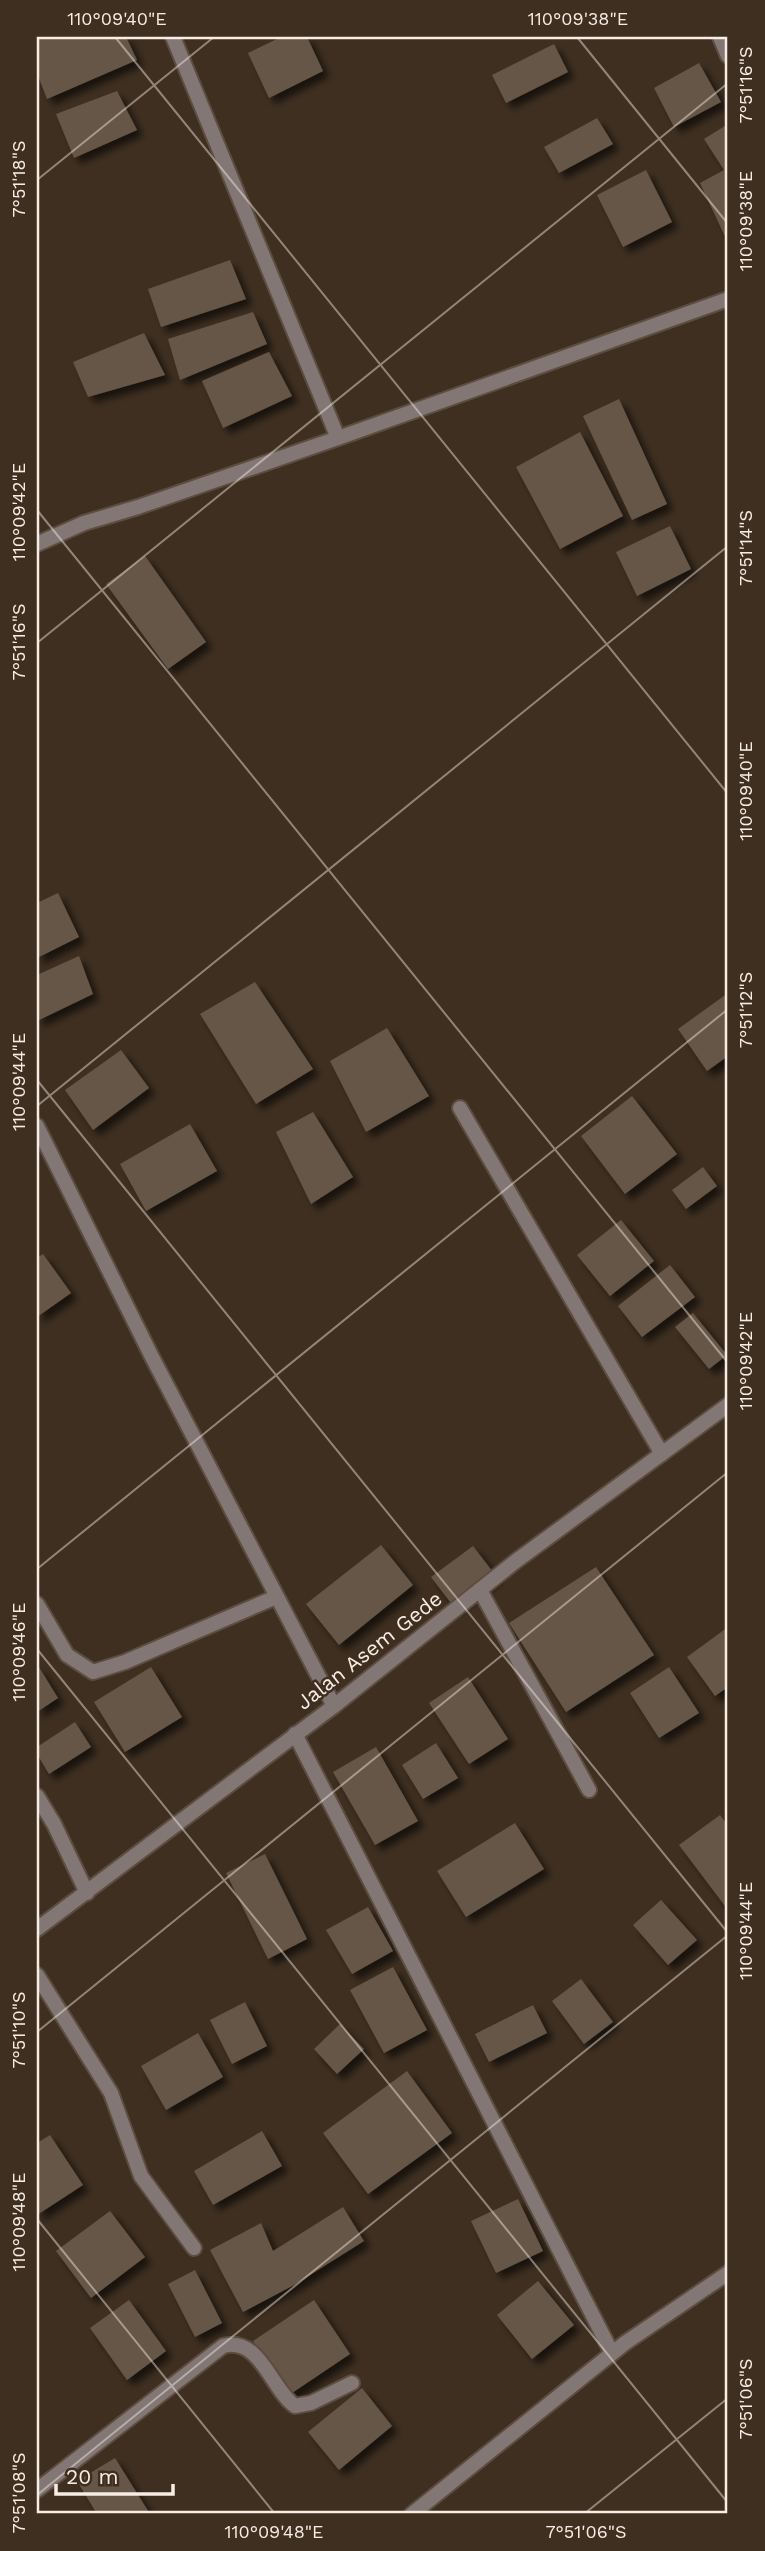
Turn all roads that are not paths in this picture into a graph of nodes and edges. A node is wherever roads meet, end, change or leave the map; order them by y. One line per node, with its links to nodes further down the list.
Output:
1 (173, 37): 5 (street)
2 (720, 37): 3 (street)
3 (728, 55)
4 (728, 299): 5 (street)
5 (338, 438): 6 (street)
6 (37, 544)
7 (460, 1108): 10 (street)
8 (37, 1126): 12 (street)
9 (728, 1405): 10 (street, Jalan Asem Gede)
10 (662, 1454): 11 (street, Jalan Asem Gede)
11 (480, 1590): 14 (street, Jalan Asem Gede); 16 (street)
12 (276, 1597): 13 (street); 14 (street)
13 (37, 1604)
14 (334, 1706): 15 (street, Jalan Asem Gede)
15 (295, 1734): 18 (street, Jalan Asem Gede); 23 (street)
16 (589, 1790)
17 (37, 1796): 18 (street)
18 (87, 1893): 19 (street, Jalan Asem Gede)
19 (37, 1929)
20 (37, 1975): 21 (street)
21 (194, 2248)
22 (728, 2273): 23 (street)
23 (612, 2353): 26 (street)
24 (352, 2383): 25 (street)
25 (37, 2490)
26 (412, 2514)

